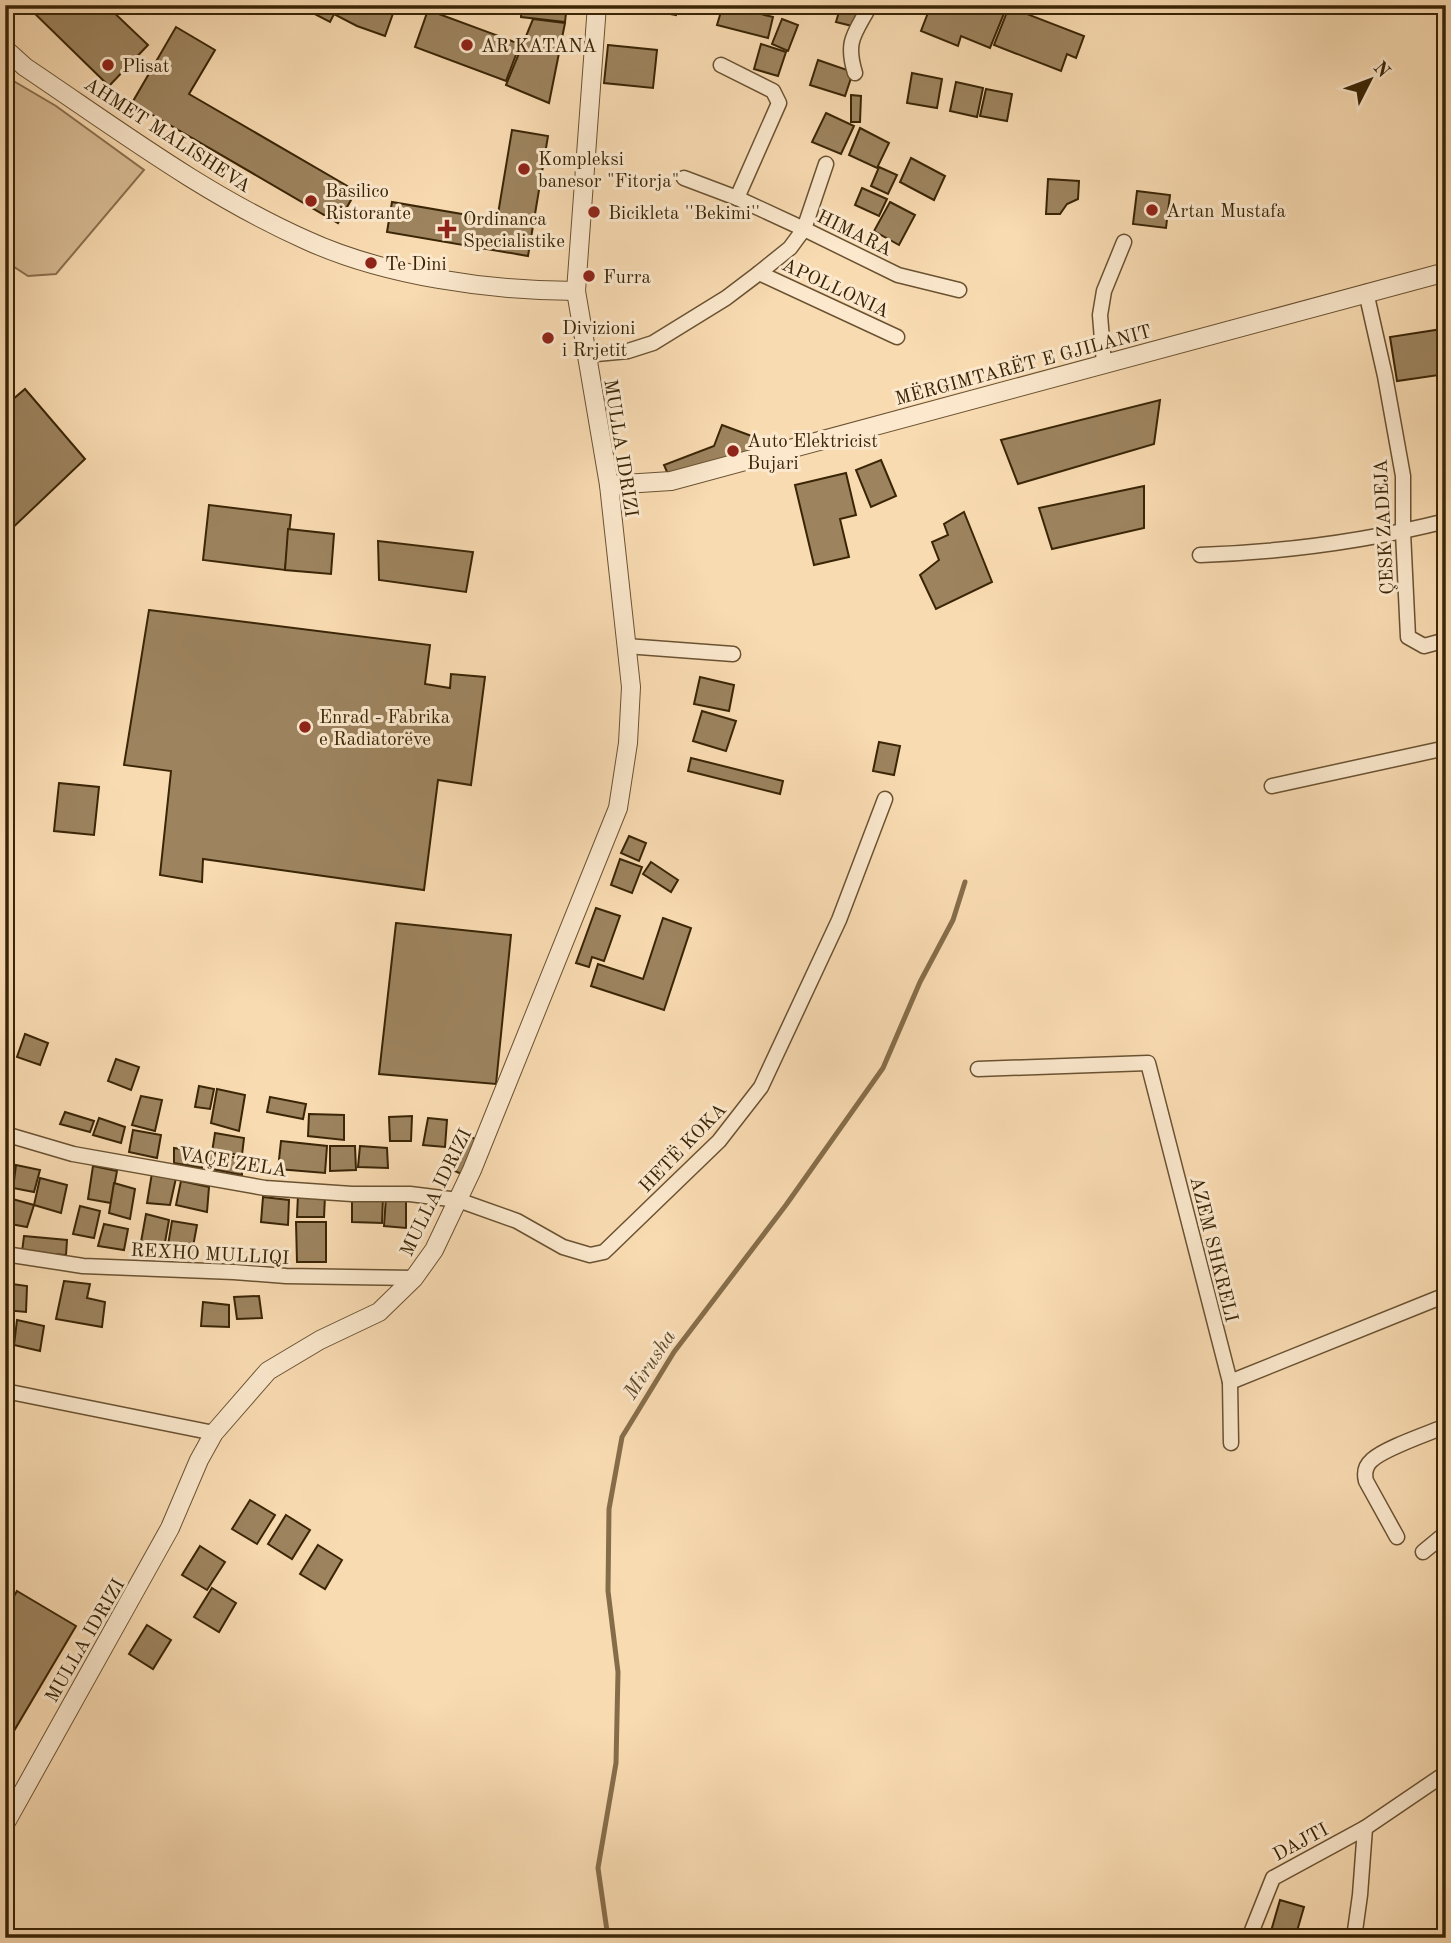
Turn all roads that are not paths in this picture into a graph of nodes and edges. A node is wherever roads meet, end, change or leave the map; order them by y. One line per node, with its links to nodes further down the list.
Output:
1 (597, 5): 16 (street, MULLA IDRIZI)
2 (870, 5): 7 (street)
3 (5, 50): 6 (street, AHMET MALISHEVA)
4 (5, 61): 6 (street, AHMET MALISHEVA)
5 (721, 65): 10 (street)
6 (25, 67): 16 (street, AHMET MALISHEVA)
7 (855, 73)
8 (826, 164): 11 (street)
9 (684, 178): 10 (street, HIMARA)
10 (737, 198): 11 (street, HIMARA)
11 (804, 229): 14 (street, APOLLONIA); 15 (street, HIMARA)
12 (1124, 242): 20 (street)
13 (1446, 272): 17 (street, MËRGIMTARËT E GJILANIT)
14 (759, 273): 18 (street, APOLLONIA); 19 (street, APOLLONIA)
15 (959, 290)
16 (576, 291): 19 (street, MULLA IDRIZI)
17 (1366, 292): 20 (street, MËRGIMTARËT E GJILANIT); 23 (street, ÇESK ZADEJA)
18 (897, 337)
19 (586, 355): 21 (street, MULLA IDRIZI)
20 (1104, 364): 21 (street, MËRGIMTARËT E GJILANIT)
21 (609, 485): 26 (street, MULLA IDRIZI)
22 (1446, 521): 23 (street)
23 (1403, 532): 24 (street); 25 (street, ÇESK ZADEJA)
24 (1200, 555)
25 (1446, 640)
26 (626, 646): 27 (street); 33 (street, MULLA IDRIZI)
27 (733, 654)
28 (1446, 748): 29 (street)
29 (1272, 786)
30 (886, 799): 33 (street, HETË KOKA)
31 (978, 1069): 37 (street, AZEM SHKRELI)
32 (5, 1134): 33 (street, VAÇE ZELA)
33 (458, 1200): 35 (street, MULLA IDRIZI)
34 (5, 1254): 35 (street, REXHO MULLIQI)
35 (414, 1279): 40 (street, MULLA IDRIZI)
36 (1446, 1295): 37 (street)
37 (1230, 1382): 41 (street)
38 (5, 1391): 40 (street)
39 (1446, 1426): 43 (street)
40 (214, 1433): 46 (street, MULLA IDRIZI)
41 (1231, 1443)
42 (1446, 1533): 44 (street)
43 (1397, 1537)
44 (1423, 1552)
45 (1446, 1773): 48 (street, DAJTI)
46 (13, 1795): 47 (street, MULLA IDRIZI)
47 (5, 1824)
48 (1364, 1828): 49 (street, DAJTI); 50 (street)
49 (1249, 1938)
50 (1354, 1938)

